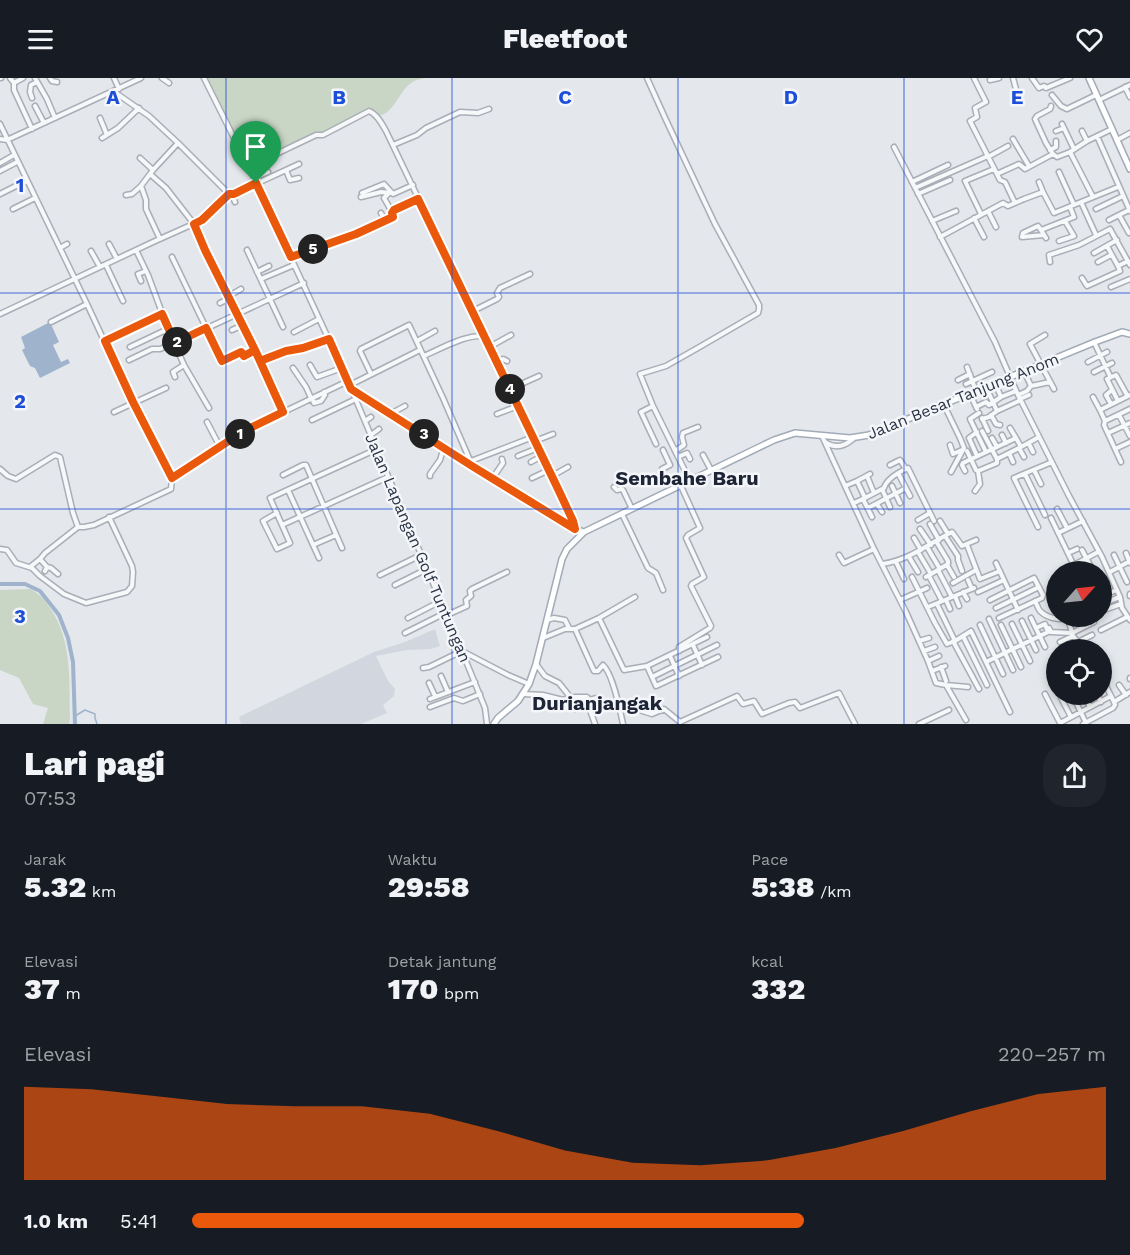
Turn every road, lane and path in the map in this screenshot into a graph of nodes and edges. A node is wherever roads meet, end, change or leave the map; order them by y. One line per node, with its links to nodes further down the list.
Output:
1 (10, 78): 19 (street)
2 (23, 78): 19 (street)
3 (50, 78): 18 (street)
4 (114, 78): 22 (street)
5 (141, 78): 22 (street)
6 (162, 78): 20 (street)
7 (204, 78): 66 (street, Jalan Lapangan Golf Tuntungan)
8 (647, 78): 243 (street)
9 (974, 78): 58 (street)
10 (999, 78): 16 (street)
11 (1013, 78): 23 (street)
12 (1032, 78): 17 (street)
13 (1070, 78): 17 (street)
14 (1089, 78): 28 (main road)
15 (36, 80): 27 (street); 33 (street)
16 (990, 80)
17 (1058, 80)
18 (57, 82)
19 (14, 83): 37 (street)
20 (169, 83)
21 (1128, 86): 26 (street); 28 (street)
22 (119, 89): 24 (street)
23 (1016, 89)
24 (113, 91): 31 (street); 33 (street)
25 (1052, 95): 28 (street)
26 (1130, 97)
27 (32, 98)
28 (1097, 98): 38 (main road)
29 (36, 106): 35 (street)
30 (1051, 106): 56 (street)
31 (139, 108): 42 (street); 51 (street)
32 (489, 109): 52 (street)
33 (55, 118): 35 (street)
34 (100, 118): 42 (street)
35 (44, 123): 37 (street)
36 (0, 124): 47 (street)
37 (32, 129): 47 (street)
38 (1112, 129): 43 (street); 48 (main road)
39 (1056, 130): 55 (street)
40 (1082, 131): 50 (street)
41 (1130, 133): 48 (street)
42 (107, 135): 44 (street)
43 (1096, 136): 50 (street); 84 (street)
44 (102, 138)
45 (0, 139): 47 (street)
46 (1013, 139): 65 (street)
47 (7, 140): 57 (street)
48 (1117, 140): 61 (main road)
49 (1056, 141): 56 (street)
50 (1087, 141): 55 (street)
51 (178, 143): 72 (street); 93 (street)
52 (393, 145): 66 (street); 82 (street)
53 (1008, 146): 58 (street)
54 (894, 147): 78 (street)
55 (1072, 151): 56 (street); 94 (street)
56 (1052, 152): 65 (street)
57 (14, 155): 60 (street); 62 (street)
58 (988, 157): 71 (street); 79 (street)
59 (140, 158): 72 (street)
60 (17, 162): 69 (street); 77 (street)
61 (1129, 162): 68 (main road)
62 (0, 163)
63 (299, 164): 67 (street)
64 (948, 165): 78 (street)
65 (1029, 166): 71 (street)
66 (249, 167): 74 (street, Jalan Lapangan Golf Tuntungan)
67 (286, 170): 75 (street); 81 (street)
68 (1130, 170)
69 (0, 171)
70 (268, 171): 74 (street)
71 (995, 171): 100 (street); 109 (street)
72 (152, 172): 83 (street); 116 (street)
73 (1059, 172): 101 (street)
74 (254, 178): 81 (street, Jalan Lapangan Golf Tuntungan)
75 (299, 178)
76 (950, 180): 86 (street)
77 (26, 181): 89 (street); 96 (street)
78 (912, 182): 85 (street)
79 (928, 182): 85 (street); 86 (street)
80 (1039, 182): 87 (street)
81 (256, 183): 93 (street); 138 (street, Jalan Lapangan Golf Tuntungan)
82 (412, 185): 88 (street); 97 (street)
83 (141, 186): 92 (street); 124 (street)
84 (1118, 187): 94 (street); 95 (street)
85 (915, 188): 90 (street)
86 (930, 188): 90 (street)
87 (1043, 192): 100 (street); 101 (street)
88 (390, 193): 88 (street); 108 (street)
89 (0, 194)
90 (918, 194): 114 (street)
91 (1130, 194): 95 (street)
92 (126, 195)
93 (230, 195): 98 (street); 116 (street)
94 (1093, 197): 99 (street)
95 (1123, 197): 103 (street); 106 (street)
96 (35, 198): 102 (street); 131 (street)
97 (418, 199): 108 (street); 164 (street)
98 (236, 202)
99 (1081, 202): 101 (street); 120 (street)
100 (1016, 203): 105 (street)
101 (1072, 206): 115 (street)
102 (13, 209)
103 (1096, 209)
104 (956, 211): 114 (street)
105 (988, 211): 109 (street); 117 (street)
106 (1130, 211): 110 (street)
107 (381, 213): 113 (street)
108 (392, 213): 113 (street)
109 (981, 214): 111 (street)
110 (1119, 215): 112 (street); 119 (street)
111 (974, 218): 122 (street); 123 (street)
112 (1109, 220)
113 (385, 221): 138 (street)
114 (932, 221): 122 (street)
115 (1065, 221): 118 (street); 121 (street)
116 (194, 224): 124 (street); 159 (street)
117 (996, 227)
118 (1041, 230): 118 (street)
119 (1129, 233)
120 (1096, 235): 125 (street); 129 (street)
121 (1074, 236): 126 (street); 129 (street)
122 (940, 237): 213 (street)
123 (984, 237)
124 (160, 239): 132 (street)
125 (1117, 240): 130 (street); 142 (street)
126 (1059, 241)
127 (67, 244): 131 (street)
128 (109, 244): 139 (street)
129 (1078, 245): 140 (street)
130 (1107, 246): 135 (street); 136 (street)
131 (60, 248): 152 (street)
132 (136, 250): 139 (street); 148 (street)
133 (247, 250): 149 (street)
134 (91, 251): 147 (street)
135 (1094, 253)
136 (1111, 255): 141 (street); 146 (street)
137 (172, 257): 172 (street)
138 (291, 257): 144 (street, Jalan Lapangan Golf Tuntungan)
139 (117, 259): 143 (street)
140 (1050, 262)
141 (1098, 262)
142 (1129, 263): 146 (street)
143 (106, 265): 147 (street); 161 (street)
144 (294, 265): 153 (street); 156 (street, Jalan Lapangan Golf Tuntungan)
145 (269, 266): 149 (street)
146 (1118, 266): 151 (street)
147 (100, 267): 152 (street)
148 (146, 271): 155 (street); 166 (street)
149 (257, 272): 153 (street)
150 (530, 274): 164 (street)
151 (1082, 278)
152 (75, 279): 162 (street); 165 (street)
153 (261, 279): 160 (street)
154 (1130, 279): 157 (street)
155 (141, 281)
156 (304, 283): 160 (street); 168 (street, Jalan Lapangan Golf Tuntungan)
157 (1111, 287)
158 (241, 289): 159 (street)
159 (229, 297): 163 (street); 167 (street)
160 (270, 299): 167 (street); 171 (street)
161 (123, 301)
162 (87, 303): 169 (street); 182 (street)
163 (220, 303)
164 (472, 312): 180 (street)
165 (0, 314)
166 (162, 314): 173 (street); 182 (street)
167 (237, 314): 170 (street); 172 (street)
168 (320, 319): 176 (street); 181 (street, Jalan Lapangan Golf Tuntungan)
169 (51, 322)
170 (243, 325): 174 (street); 188 (street)
171 (283, 327)
172 (206, 328): 185 (street); 188 (street)
173 (168, 329): 185 (street); 186 (street)
174 (232, 330)
175 (435, 331): 183 (street)
176 (294, 332)
177 (1130, 334): 184 (main road, Jalan Besar Tanjung Anom)
178 (511, 335): 187 (street)
179 (1045, 335): 200 (street)
180 (484, 338): 187 (street); 191 (street)
181 (329, 339): 194 (street); 205 (street, Jalan Lapangan Golf Tuntungan)
182 (105, 341): 237 (street)
183 (417, 341): 189 (street); 209 (street)
184 (1094, 342): 192 (street); 200 (main road, Jalan Besar Tanjung Anom)
185 (175, 343): 193 (street); 199 (street)
186 (130, 347)
187 (490, 348): 196 (street)
188 (255, 350): 194 (street)
189 (420, 350): 191 (street); 209 (street)
190 (1107, 352): 192 (street)
191 (424, 356): 314 (street)
192 (1101, 356): 197 (street); 202 (street)
193 (129, 360)
194 (260, 361): 250 (street)
195 (507, 361): 196 (street)
196 (496, 362): 224 (street)
197 (1088, 362)
198 (1112, 363): 202 (street)
199 (184, 364): 211 (street); 245 (street)
200 (1042, 364): 206 (main road, Jalan Besar Tanjung Anom); 217 (street)
201 (310, 366): 205 (street)
202 (1106, 366): 208 (street); 216 (street)
203 (967, 367): 210 (street)
204 (293, 368): 234 (street)
205 (342, 368): 220 (street, Jalan Lapangan Golf Tuntungan)
206 (1024, 371): 213 (main road, Jalan Besar Tanjung Anom); 222 (street)
207 (992, 372): 215 (street)
208 (1094, 372)
209 (371, 374): 220 (street)
210 (970, 374): 214 (street); 215 (street)
211 (175, 376)
212 (539, 376): 224 (street)
213 (1010, 376): 218 (main road, Jalan Besar Tanjung Anom); 231 (street)
214 (958, 380)
215 (973, 381): 219 (street); 227 (street)
216 (1099, 381)
217 (1050, 382): 222 (street); 225 (street)
218 (994, 383): 221 (main road, Jalan Besar Tanjung Anom); 232 (street)
219 (966, 384)
220 (350, 385): 234 (street); 235 (street, Jalan Lapangan Golf Tuntungan); 252 (street)
221 (986, 386): 227 (main road, Jalan Besar Tanjung Anom); 238 (street)
222 (1031, 386): 231 (street)
223 (166, 388): 237 (street)
224 (510, 389): 242 (street)
225 (1054, 389)
226 (1112, 390): 230 (street); 236 (street); 239 (street)
227 (976, 391): 228 (main road, Jalan Besar Tanjung Anom)
228 (970, 393): 240 (main road, Jalan Besar Tanjung Anom); 244 (street)
229 (1029, 395): 231 (street)
230 (1129, 395): 236 (street)
231 (1019, 396): 232 (street); 248 (street); 275 (street)
232 (1001, 397): 238 (street)
233 (1093, 397): 247 (street)
234 (311, 398): 250 (street)
235 (356, 399): 258 (street); 259 (street, Jalan Lapangan Golf Tuntungan)
236 (1118, 401): 239 (street)
237 (133, 402): 249 (street); 333 (street)
238 (993, 403): 244 (street); 248 (street)
239 (1111, 404): 247 (street)
240 (944, 405): 276 (main road, Jalan Besar Tanjung Anom); 294 (street)
241 (405, 406): 252 (street)
242 (518, 406): 253 (street); 279 (street)
243 (653, 406): 283 (street); 299 (street)
244 (976, 407): 251 (street)
245 (209, 408)
246 (1130, 409): 255 (street)
247 (1100, 410): 260 (street)
248 (997, 411): 254 (street)
249 (114, 412)
250 (283, 412): 286 (street)
251 (979, 413): 257 (street); 269 (street)
252 (390, 414): 287 (street)
253 (498, 414)
254 (992, 415): 257 (street); 263 (street)
255 (1119, 415): 260 (street); 264 (street)
256 (370, 417): 259 (street)
257 (982, 419): 268 (street)
258 (312, 420)
259 (365, 421): 272 (street, Jalan Lapangan Golf Tuntungan)
260 (1105, 421): 270 (street)
261 (207, 422): 286 (street)
262 (1130, 423): 264 (street)
263 (1000, 424)
264 (1124, 425): 270 (street); 274 (street)
265 (698, 427): 299 (street)
266 (1011, 428): 278 (street)
267 (379, 429): 272 (street)
268 (988, 431)
269 (980, 432): 295 (street); 296 (street); 303 (street)
270 (1108, 433): 292 (street)
271 (553, 434): 279 (street)
272 (370, 435): 291 (street, Jalan Lapangan Golf Tuntungan)
273 (1002, 435): 282 (street)
274 (1130, 436)
275 (1039, 437): 284 (street); 312 (street)
276 (854, 438): 280 (main road, Jalan Besar Tanjung Anom); 280 (street)
277 (992, 438): 288 (street)
278 (1016, 438): 282 (street); 290 (street)
279 (534, 439): 289 (street); 314 (street)
280 (823, 439): 323 (main road, Jalan Besar Tanjung Anom); 341 (street)
281 (1130, 442): 292 (street)
282 (1006, 443): 288 (street)
283 (656, 444)
284 (1029, 444): 290 (street); 297 (street)
285 (950, 445): 294 (street)
286 (220, 447): 333 (street)
287 (444, 447): 314 (street); 330 (street)
288 (997, 447): 295 (street)
289 (538, 448): 301 (street); 302 (street)
290 (1020, 448): 298 (street); 304 (street)
291 (377, 449): 332 (street, Jalan Lapangan Golf Tuntungan); 336 (street)
292 (1115, 449): 313 (street)
293 (663, 450): 307 (street)
294 (965, 450): 309 (street); 325 (street)
295 (992, 450): 296 (street); 305 (street)
296 (986, 452): 303 (street)
297 (1033, 452)
298 (1009, 453): 305 (street); 311 (street)
299 (677, 454): 307 (street); 308 (street); 337 (street)
300 (702, 455): 323 (street)
301 (518, 456)
302 (542, 456): 310 (street); 320 (street)
303 (977, 456): 309 (street)
304 (1024, 457)
305 (999, 458): 315 (street); 347 (street)
306 (502, 459): 334 (street)
307 (668, 459): 327 (street)
308 (690, 459)
309 (971, 459): 321 (street); 324 (street)
310 (531, 462)
311 (1013, 462)
312 (1052, 462): 322 (street); 372 (street)
313 (1120, 462)
314 (471, 463): 334 (street)
315 (1005, 463)
316 (890, 465): 319 (street)
317 (568, 467): 331 (street)
318 (0, 469): 374 (street)
319 (906, 469): 326 (street); 363 (street)
320 (549, 470): 331 (street); 335 (street)
321 (976, 470)
322 (1034, 470): 328 (street); 339 (street)
323 (711, 471): 337 (main road, Jalan Besar Tanjung Anom)
324 (965, 471)
325 (951, 472)
326 (898, 473): 344 (street); 345 (street)
327 (663, 474)
328 (1025, 474): 365 (street); 375 (street)
329 (283, 475): 336 (street)
330 (430, 476)
331 (552, 476): 377 (street)
332 (388, 477): 356 (street); 396 (street, Jalan Lapangan Golf Tuntungan)
333 (172, 478): 366 (street)
334 (492, 478): 377 (street)
335 (532, 478)
336 (311, 479): 346 (street); 356 (street)
337 (690, 481): 340 (main road, Jalan Besar Tanjung Anom)
338 (857, 481): 341 (street); 348 (street); 351 (street)
339 (1041, 484)
340 (681, 486): 359 (main road, Jalan Besar Tanjung Anom); 509 (street)
341 (845, 486): 353 (street)
342 (892, 486): 349 (street)
343 (614, 487): 359 (street)
344 (906, 488): 349 (street); 350 (street)
345 (882, 489): 348 (street); 352 (street)
346 (288, 490): 362 (street); 367 (street)
347 (975, 490)
348 (874, 493): 351 (street)
349 (896, 494): 352 (street); 354 (street)
350 (910, 496)
351 (864, 498): 353 (street); 358 (street)
352 (886, 499): 355 (street); 357 (street)
353 (854, 503): 391 (street)
354 (900, 503)
355 (877, 504): 358 (street); 361 (street)
356 (324, 506): 367 (street); 381 (street)
357 (891, 507)
358 (868, 508): 368 (street)
359 (632, 509): 364 (main road, Jalan Besar Tanjung Anom)
360 (1057, 509): 376 (street)
361 (882, 512)
362 (277, 513): 373 (street); 373 (street)
363 (930, 513): 370 (street); 385 (street)
364 (622, 514): 379 (main road, Jalan Besar Tanjung Anom); 442 (street)
365 (1045, 515)
366 (109, 517): 374 (street); 412 (street)
367 (300, 517): 373 (street); 386 (street)
368 (872, 517)
369 (1051, 518): 380 (street)
370 (918, 520)
371 (940, 521): 382 (street)
372 (1083, 521): 376 (street); 393 (street)
373 (282, 525)
374 (78, 527): 402 (street)
375 (1038, 527)
376 (1067, 528): 380 (street)
377 (575, 529): 379 (street)
378 (920, 529): 388 (street)
379 (584, 532): 478 (main road)
380 (1058, 533): 394 (street)
381 (336, 535): 386 (street); 389 (street)
382 (946, 535): 385 (street); 387 (street); 419 (street)
383 (914, 538): 392 (street)
384 (976, 540): 387 (street)
385 (938, 541): 388 (street); 411 (street)
386 (313, 545): 400 (street)
387 (967, 545): 418 (street)
388 (929, 546): 392 (street); 417 (street)
389 (342, 548)
390 (0, 549): 412 (street)
391 (874, 549): 397 (street); 410 (street)
392 (919, 551): 399 (street); 430 (street)
393 (1098, 552): 401 (street); 406 (street)
394 (1068, 553): 401 (street); 403 (street)
395 (1126, 553): 408 (street)
396 (421, 555): 416 (street, Jalan Lapangan Golf Tuntungan); 426 (street)
397 (839, 555)
398 (1114, 555): 413 (street)
399 (909, 556): 407 (street); 423 (street)
400 (319, 558)
401 (1086, 558): 404 (street); 405 (street)
402 (40, 559): 412 (street); 415 (street)
403 (1072, 561)
404 (1081, 561)
405 (1088, 561)
406 (1103, 561)
407 (896, 562): 410 (street); 431 (street)
408 (1130, 562): 413 (street)
409 (996, 563): 420 (street)
410 (882, 564): 454 (street)
411 (947, 565): 417 (street); 428 (street)
412 (30, 567)
413 (1120, 567): 421 (street); 436 (street)
414 (987, 568): 427 (street)
415 (46, 569): 424 (street); 425 (street)
416 (427, 569): 438 (street); 460 (street, Jalan Lapangan Golf Tuntungan)
417 (939, 570): 430 (street); 450 (street)
418 (976, 570): 427 (street); 437 (street)
419 (962, 571)
420 (1000, 571): 427 (street); 434 (street)
421 (1112, 571)
422 (507, 572): 471 (street)
423 (918, 572)
424 (51, 573)
425 (58, 574)
426 (380, 574)
427 (990, 575)
428 (954, 576)
429 (912, 577): 435 (street)
430 (927, 577): 435 (street); 456 (street)
431 (904, 579)
432 (1112, 579): 444 (street)
433 (968, 580): 448 (street)
434 (1005, 580): 443 (street); 446 (street)
435 (915, 582): 445 (street)
436 (1127, 582)
437 (953, 583)
438 (395, 585)
439 (959, 585): 448 (street)
440 (1039, 587): 443 (street); 458 (street); 461 (street)
441 (927, 588): 445 (street)
442 (663, 590)
443 (1009, 590): 457 (street); 458 (street)
444 (1117, 590): 447 (street); 452 (street)
445 (920, 591): 454 (street); 455 (street)
446 (978, 592)
447 (1112, 592)
448 (963, 593): 450 (street); 453 (street)
449 (931, 596): 455 (street)
450 (953, 596): 456 (street); 464 (street)
451 (635, 597): 475 (street)
452 (1120, 597): 459 (street); 463 (street)
453 (967, 599)
454 (900, 600): 499 (street)
455 (924, 600): 466 (street)
456 (944, 600): 462 (street); 469 (street)
457 (990, 600)
458 (1014, 600): 468 (street); 470 (street)
459 (1112, 600)
460 (441, 601): 471 (street, Jalan Lapangan Golf Tuntungan); 474 (street)
461 (1035, 601): 465 (street); 472 (street)
462 (937, 604): 466 (street); 500 (street)
463 (1121, 604): 467 (street); 477 (street)
464 (959, 606)
465 (1026, 606): 470 (street); 485 (street)
466 (928, 607): 500 (street)
467 (1112, 607)
468 (996, 608)
469 (950, 609)
470 (1017, 610): 473 (street); 498 (street)
471 (446, 614): 489 (street); 508 (street, Jalan Lapangan Golf Tuntungan)
472 (1046, 614)
473 (1006, 615): 476 (street); 503 (street)
474 (408, 618)
475 (599, 618): 487 (street); 522 (street)
476 (999, 618)
477 (1129, 619): 488 (street)
478 (547, 620): 484 (street); 495 (main road)
479 (989, 620): 511 (street)
480 (980, 625): 516 (street)
481 (1001, 625): 506 (street)
482 (1070, 627): 490 (street)
483 (1085, 627): 490 (street)
484 (569, 628): 487 (street); 495 (street)
485 (1036, 628): 493 (street); 493 (street)
486 (1049, 628): 490 (street)
487 (575, 629): 549 (street)
488 (1101, 630)
489 (405, 633)
490 (1073, 634): 491 (street); 497 (street)
491 (1092, 635)
492 (963, 636): 500 (street); 519 (street); 536 (street)
493 (1040, 636): 498 (street); 505 (street)
494 (707, 637): 501 (street)
495 (543, 638): 520 (main road)
496 (929, 638): 499 (street)
497 (1065, 639)
498 (1031, 640): 503 (street); 507 (street)
499 (919, 641): 510 (street)
500 (954, 641): 539 (street)
501 (693, 645): 509 (street); 512 (street)
502 (717, 645): 512 (street)
503 (1022, 645): 506 (street); 518 (street)
504 (935, 646): 510 (street)
505 (1045, 647)
506 (1013, 649): 511 (street); 524 (street)
507 (1036, 650)
508 (462, 651): 525 (street); 532 (street, Jalan Lapangan Golf Tuntungan); 535 (street)
509 (679, 651): 513 (street)
510 (924, 651): 517 (street)
511 (1005, 653): 516 (street); 526 (street)
512 (698, 655): 521 (street); 523 (street)
513 (670, 656): 522 (street); 523 (street)
514 (939, 656): 517 (street)
515 (718, 657): 521 (street)
516 (996, 657): 519 (street); 528 (street)
517 (928, 661): 527 (street)
518 (1030, 661)
519 (986, 662): 557 (street)
520 (536, 664): 535 (main road); 545 (street)
521 (702, 665): 530 (street)
522 (647, 666): 531 (street)
523 (675, 666): 530 (street); 531 (street)
524 (1021, 667)
525 (423, 668)
526 (1012, 670)
527 (932, 671): 534 (street); 534 (street)
528 (1003, 674)
529 (441, 676): 540 (street)
530 (679, 676): 531 (street)
531 (652, 677)
532 (475, 682): 540 (street); 541 (street, Jalan Lapangan Golf Tuntungan)
533 (429, 683): 540 (street)
534 (946, 683): 538 (street); 560 (street)
535 (529, 684): 542 (main road)
536 (987, 685)
537 (1119, 685): 544 (street)
538 (968, 687)
539 (979, 689)
540 (448, 692)
541 (480, 694): 553 (street); 562 (street, Jalan Lapangan Golf Tuntungan)
542 (523, 694): 545 (street); 563 (main road)
543 (1045, 694): 568 (street)
544 (1128, 694): 548 (street)
545 (571, 698): 547 (street); 555 (street)
546 (1112, 698): 548 (street)
547 (589, 700): 549 (street); 564 (street)
548 (1114, 702): 561 (street)
549 (620, 704): 565 (street); 566 (street)
550 (1065, 705): 559 (street)
551 (1078, 705): 558 (street)
552 (1094, 705): 554 (street)
553 (430, 707)
554 (1090, 707): 558 (street)
555 (575, 709)
556 (949, 710): 567 (street)
557 (1010, 712)
558 (1081, 712): 559 (street); 561 (street)
559 (1071, 717): 568 (street)
560 (966, 720)
561 (1085, 723)
562 (487, 724)
563 (494, 724)
564 (595, 724)
565 (623, 724)
566 (855, 724)
567 (919, 724)
568 (1061, 724)

